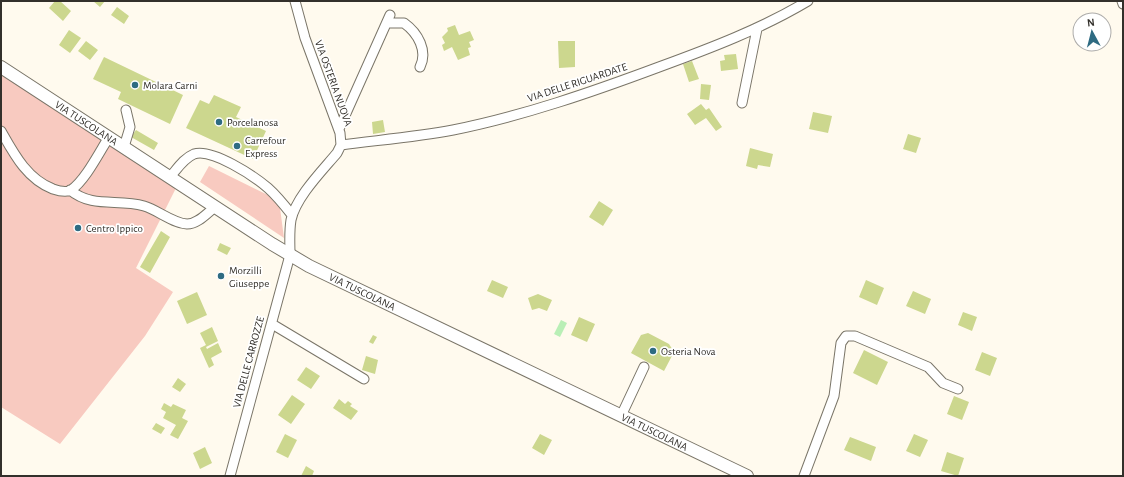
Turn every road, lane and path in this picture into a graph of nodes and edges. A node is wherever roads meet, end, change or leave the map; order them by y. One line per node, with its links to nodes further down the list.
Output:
1 (295, 1): 10 (street, VIA OSTERIA NUOVA)
2 (808, 1): 5 (street, VIA DELLE RIGUARDATE)
3 (1122, 1): 4 (street)
4 (1123, 4)
5 (757, 29): 8 (street); 13 (street, VIA DELLE RIGUARDATE)
6 (1, 67): 12 (main road, VIA TUSCOLANA)
7 (420, 67): 10 (street)
8 (742, 104)
9 (126, 110): 14 (street)
10 (339, 130): 13 (street, VIA OSTERIA NUOVA)
11 (1, 131): 16 (street)
12 (108, 137): 14 (main road, VIA TUSCOLANA); 16 (street)
13 (341, 145): 18 (street)
14 (124, 147): 15 (main road, VIA TUSCOLANA)
15 (170, 177): 17 (main road, VIA TUSCOLANA); 18 (street)
16 (70, 190): 17 (street)
17 (215, 207): 19 (main road, VIA TUSCOLANA)
18 (292, 215): 19 (street)
19 (290, 255): 20 (street, VIA DELLE CARROZZE); 24 (main road, VIA TUSCOLANA)
20 (272, 324): 22 (street); 25 (street, VIA DELLE CARROZZE)
21 (644, 367): 24 (street)
22 (364, 379)
23 (958, 389): 27 (street)
24 (621, 416): 26 (main road, VIA TUSCOLANA)
25 (230, 476)
26 (747, 476)
27 (804, 476)

